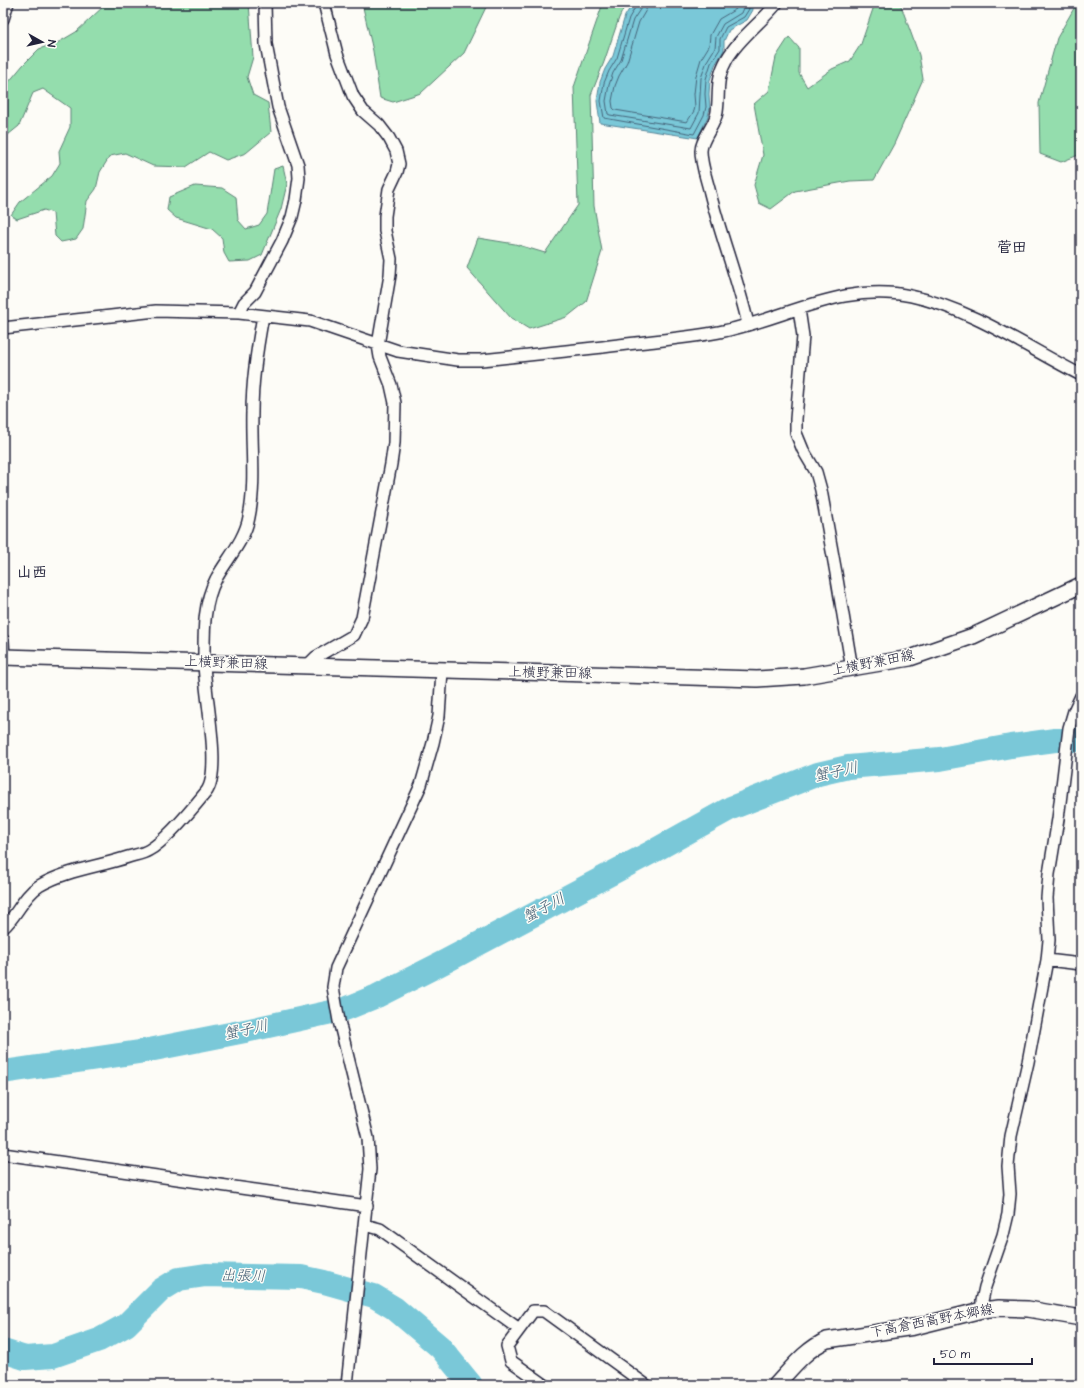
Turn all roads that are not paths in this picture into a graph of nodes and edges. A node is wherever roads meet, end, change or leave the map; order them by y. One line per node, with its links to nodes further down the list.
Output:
1 (8, 3): 5 (street)
2 (265, 3): 7 (street)
3 (324, 3): 11 (street)
4 (777, 3): 9 (street)
5 (3, 19)
6 (799, 309): 9 (street); 12 (street); 18 (street)
7 (239, 313): 8 (street); 10 (street)
8 (263, 316): 11 (street); 16 (street)
9 (748, 324): 11 (street)
10 (3, 328)
11 (378, 345): 17 (street)
12 (1081, 375)
13 (1081, 585): 18 (main road, 上横野兼田線)
14 (3, 640): 15 (street)
15 (3, 657): 16 (main road, 上横野兼田線)
16 (204, 662): 17 (main road, 上横野兼田線); 21 (street)
17 (307, 666): 19 (main road, 上横野兼田線)
18 (852, 669): 19 (main road, 上横野兼田線)
19 (442, 670): 25 (street)
20 (1081, 696): 22 (street)
21 (3, 928)
22 (1048, 960): 23 (street); 27 (street)
23 (1081, 964)
24 (3, 1154): 25 (street)
25 (367, 1206): 26 (street)
26 (365, 1225): 29 (street); 30 (street)
27 (982, 1310): 28 (main road, 下高倉西高野本郷線); 33 (main road, 下高倉西高野本郷線)
28 (1081, 1318)
29 (519, 1329): 31 (street); 32 (street)
30 (347, 1385)
31 (545, 1385)
32 (646, 1385)
33 (776, 1385)

